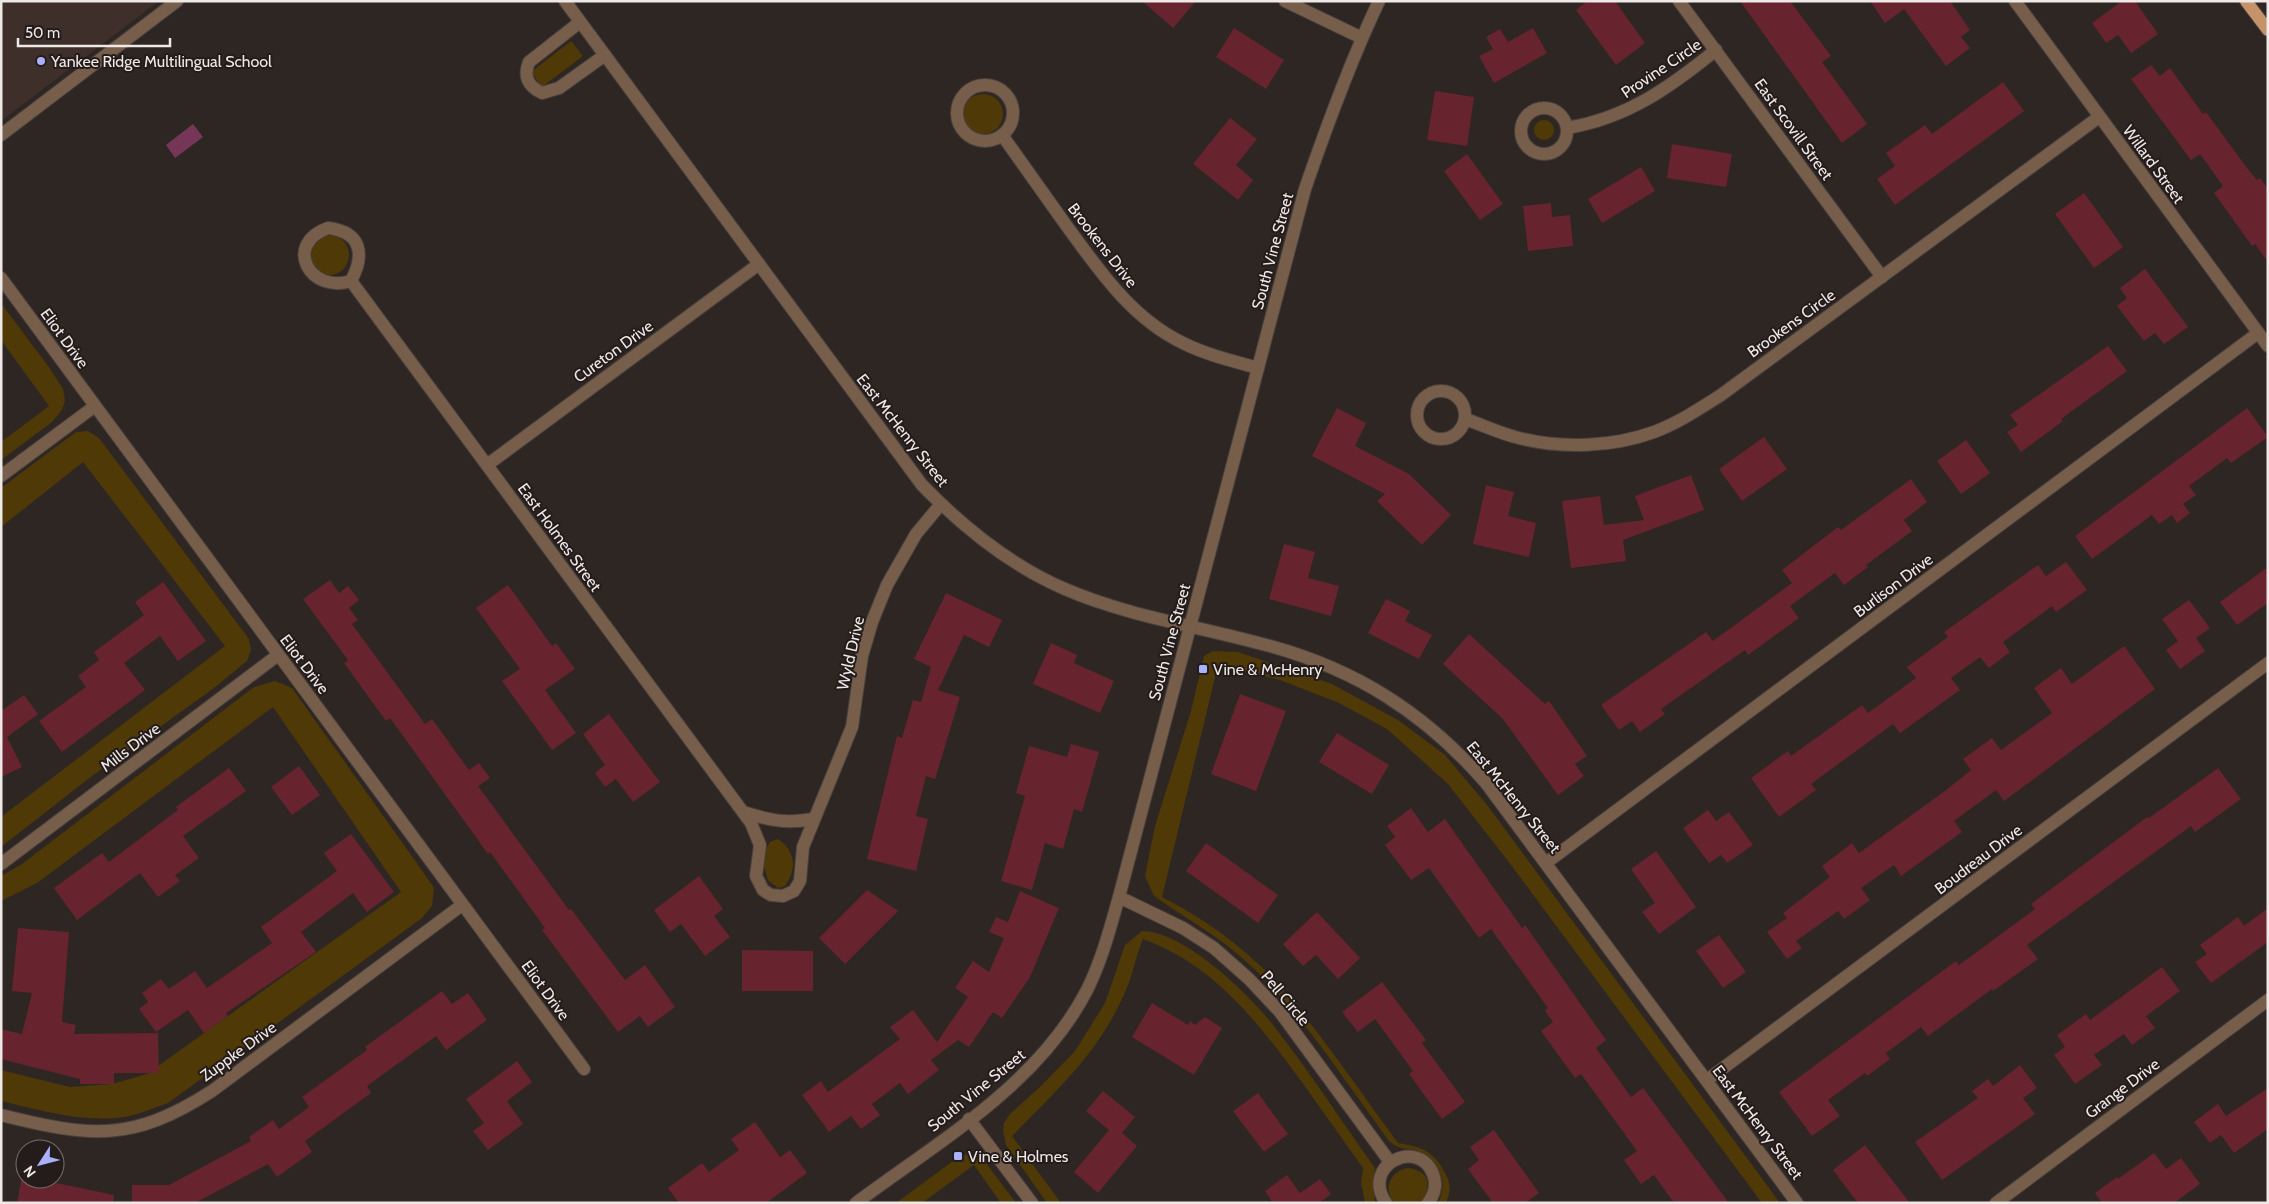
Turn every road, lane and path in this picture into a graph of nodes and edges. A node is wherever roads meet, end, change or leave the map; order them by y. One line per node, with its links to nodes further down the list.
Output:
1 (177, 1): 15 (street)
2 (565, 1): 8 (street, East McHenry Street)
3 (1285, 1): 10 (street)
4 (1379, 1): 10 (street, South Vine Street)
5 (1679, 1): 11 (street, East Scovill Street)
6 (2015, 1): 13 (street, Willard Street)
7 (2246, 1): 9 (main road)
8 (580, 22): 12 (street, East McHenry Street); 12 (street)
9 (2268, 30)
10 (1362, 38): 23 (street, South Vine Street)
11 (1716, 50): 14 (street, Provine Circle); 18 (street, East Scovill Street)
12 (605, 55): 17 (street, East McHenry Street)
13 (2099, 117): 18 (street, Brookens Circle); 21 (street, Willard Street)
14 (1566, 128)
15 (1, 135)
16 (1002, 135): 16 (street); 23 (street, Brookens Drive)
17 (759, 264): 26 (street, Cureton Drive); 28 (street, East McHenry Street)
18 (1882, 277): 25 (street, Brookens Circle)
19 (1, 278): 24 (street, Eliot Drive)
20 (351, 281): 20 (street); 26 (street, East Holmes Street)
21 (2258, 333): 22 (street, Willard Street); 34 (street, Burlison Drive)
22 (2268, 346)
23 (1258, 368): 29 (street, South Vine Street)
24 (95, 406): 27 (street); 30 (street, Eliot Drive)
25 (1465, 419)
26 (487, 465): 32 (street, East Holmes Street)
27 (1, 476)
28 (941, 504): 29 (street, East McHenry Street); 33 (street, Wyld Drive)
29 (1190, 626): 34 (street, East McHenry Street); 36 (street, South Vine Street)
30 (278, 655): 35 (street, Mills Drive); 37 (street, Eliot Drive)
31 (2268, 663): 40 (street, Boudreau Drive)
32 (743, 812): 33 (street); 33 (street, Wyld Drive)
33 (813, 819)
34 (1546, 863): 40 (street, East McHenry Street)
35 (1, 864)
36 (1119, 897): 42 (street, South Vine Street); 43 (street, Pell Circle)
37 (462, 905): 39 (street, Eliot Drive); 41 (street, Zuppke Drive)
38 (2268, 1000): 49 (street, Grange Drive)
39 (584, 1069)
40 (1707, 1080): 48 (street, East McHenry Street)
41 (1, 1114)
42 (969, 1119): 44 (street, South Vine Street); 45 (street)
43 (1390, 1162): 46 (street); 47 (street)
44 (856, 1203)
45 (1032, 1203)
46 (1386, 1203)
47 (1428, 1203)
48 (1797, 1203)
49 (1996, 1203)

